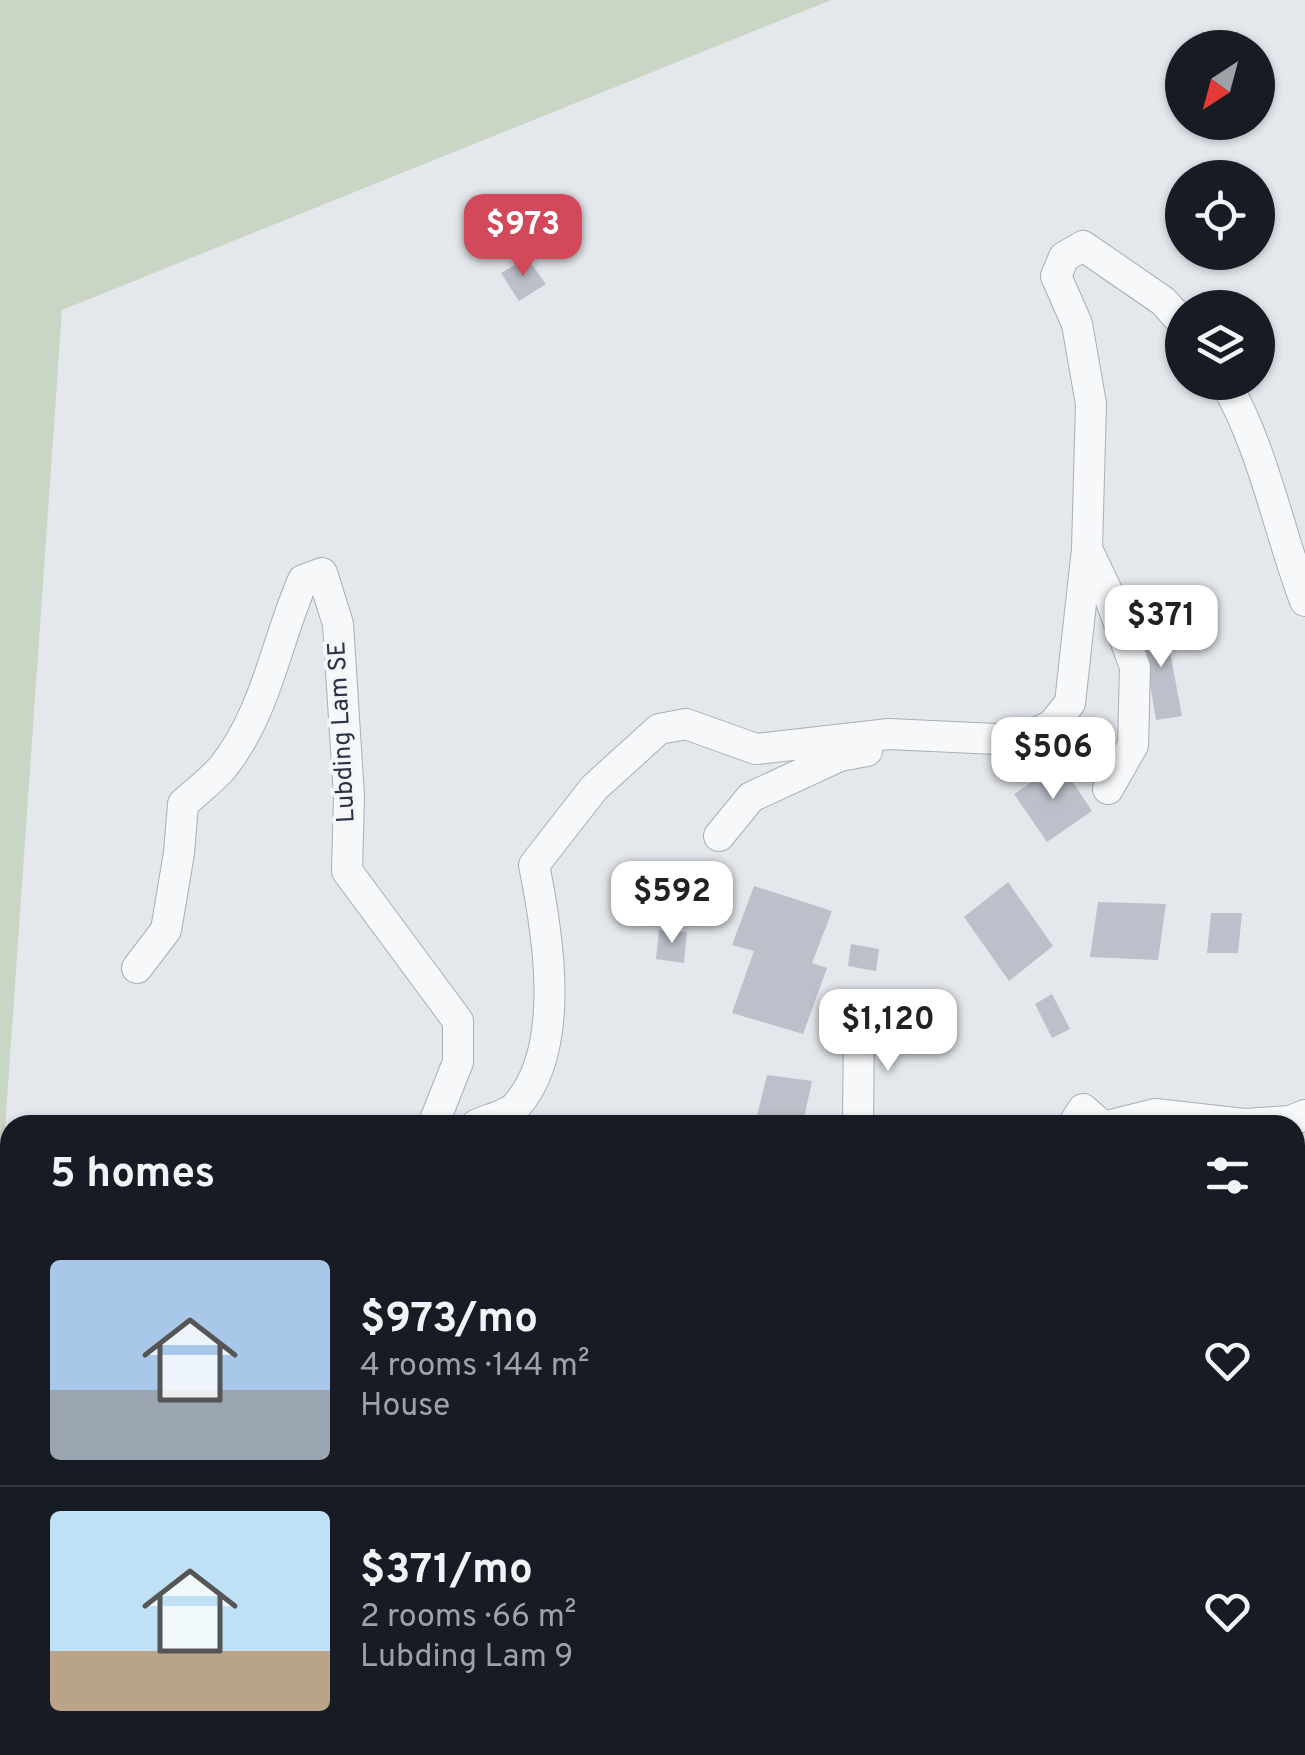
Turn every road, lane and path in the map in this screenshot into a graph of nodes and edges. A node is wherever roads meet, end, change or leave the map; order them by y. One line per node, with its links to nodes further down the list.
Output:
1 (1165, 303): 3 (street)
2 (1235, 400): 4 (street)
3 (1086, 549): 5 (street); 6 (street)
4 (1305, 602)
5 (888, 734): 7 (street); 11 (street)
6 (1108, 790)
7 (719, 836)
8 (137, 968): 10 (street, Lubding Lam SE)
9 (859, 1024): 12 (street)
10 (437, 1115)
11 (514, 1115)
12 (858, 1115)

